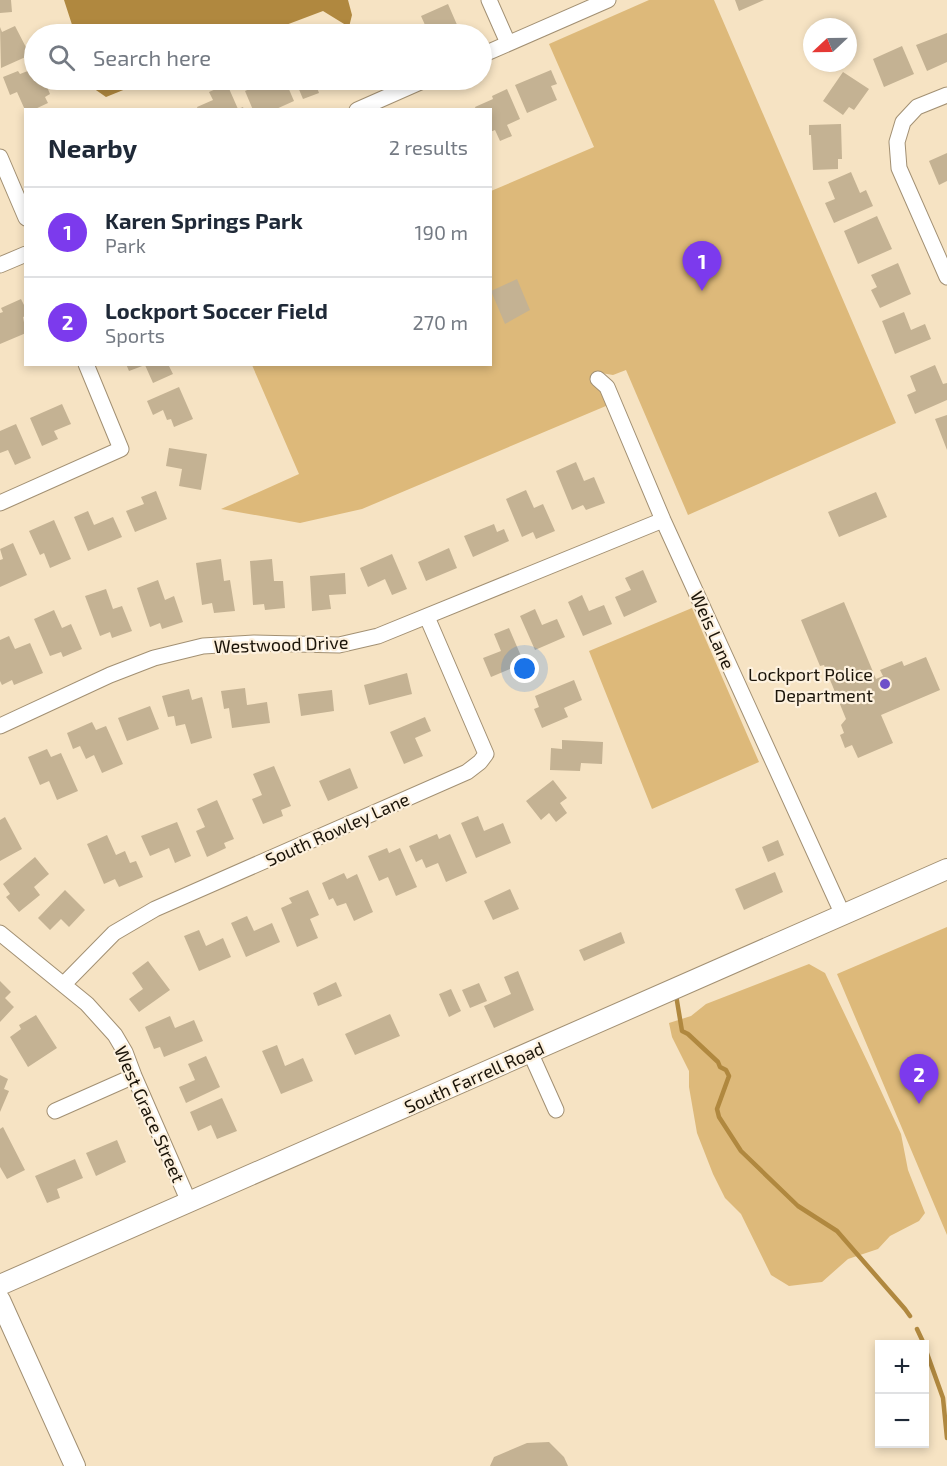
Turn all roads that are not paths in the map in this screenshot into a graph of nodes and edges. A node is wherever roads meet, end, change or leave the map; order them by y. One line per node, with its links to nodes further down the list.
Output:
1 (489, 0): 3 (street)
2 (608, 0): 3 (street)
3 (508, 43): 4 (street)
4 (492, 50)
5 (402, 90): 7 (street)
6 (947, 94): 12 (street)
7 (362, 108)
8 (0, 157): 9 (street)
9 (24, 213)
10 (24, 255): 11 (street)
11 (0, 265)
12 (947, 278)
13 (87, 366): 15 (street)
14 (598, 379): 16 (street, Weis Lane)
15 (0, 503)
16 (663, 520): 17 (street, Westwood Drive); 20 (street, Weis Lane)
17 (428, 617): 18 (street, Westwood Drive); 22 (street, South Rowley Lane)
18 (0, 726)
19 (947, 869): 20 (street, South Farrell Road)
20 (843, 915): 23 (street, South Farrell Road)
21 (0, 933): 22 (street, West Grace Street)
22 (64, 984): 24 (street, West Grace Street)
23 (530, 1052): 25 (street); 27 (street, South Farrell Road)
24 (134, 1076): 26 (street); 27 (street, West Grace Street)
25 (556, 1110)
26 (55, 1111)
27 (189, 1202): 28 (street, South Farrell Road)
28 (0, 1285)
29 (0, 1300): 30 (street)
30 (75, 1466)

